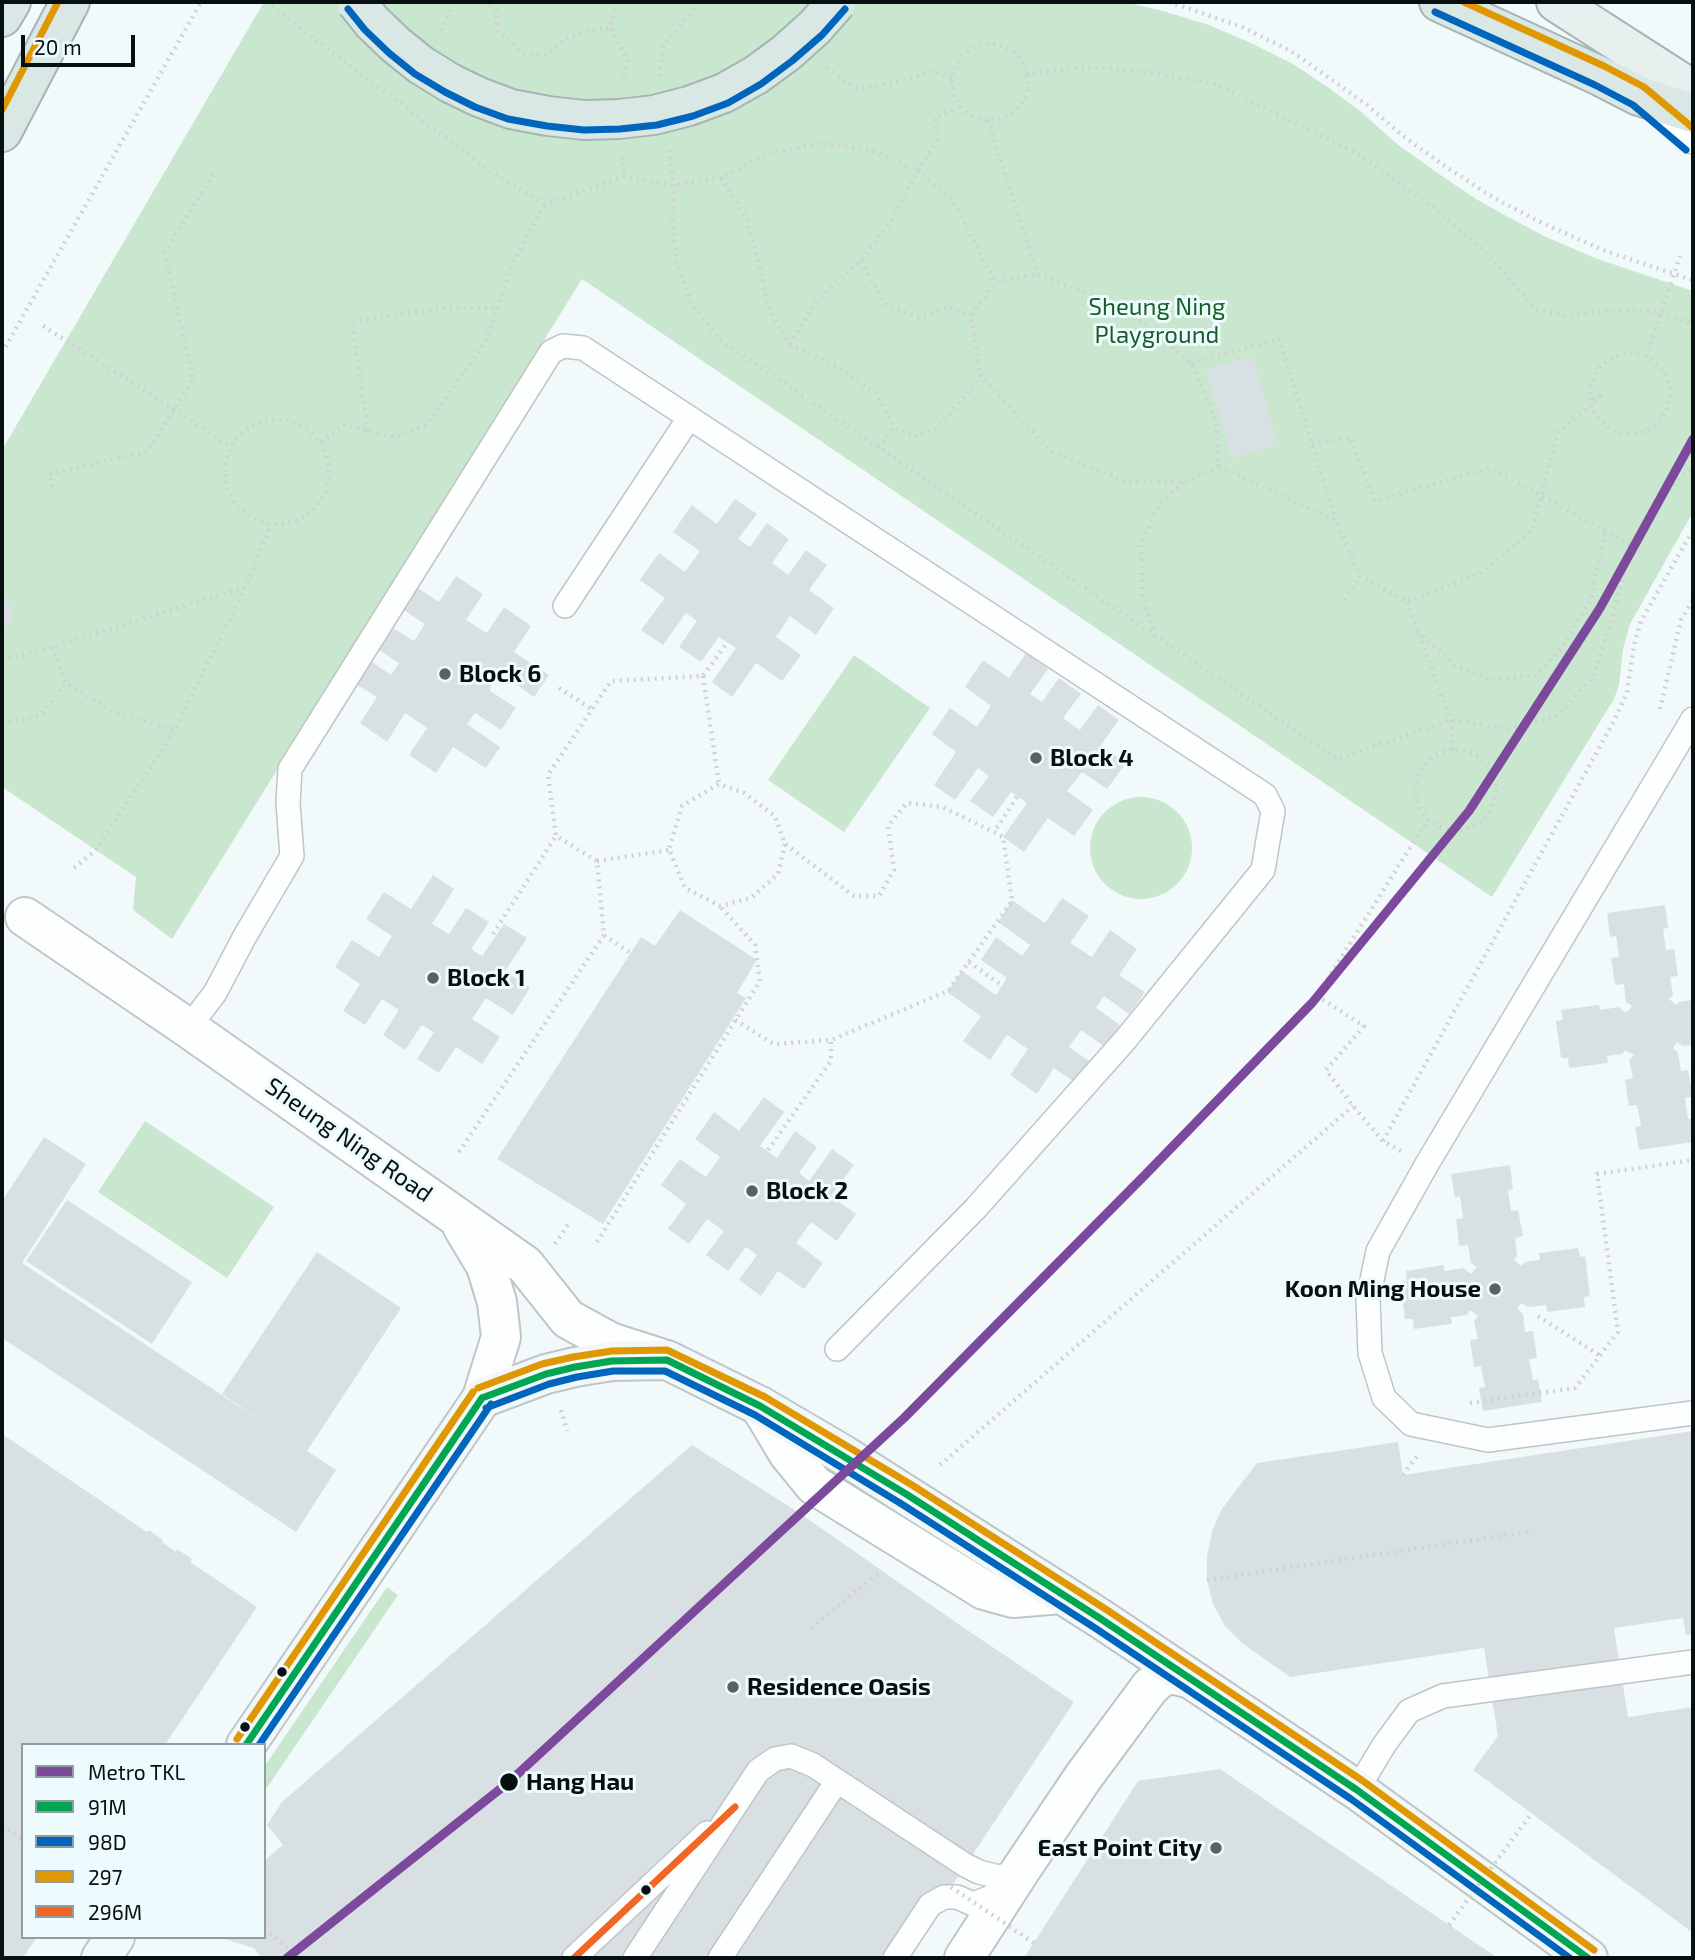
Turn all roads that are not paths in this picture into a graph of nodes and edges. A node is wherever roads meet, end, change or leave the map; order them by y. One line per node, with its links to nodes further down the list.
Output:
1 (11, 2): 7 (highway)
2 (70, 2): 11 (highway)
3 (356, 2): 4 (highway, bridge)
4 (837, 2)
5 (1439, 2): 9 (highway)
6 (1556, 2): 8 (main road)
7 (2, 18)
8 (1693, 90)
9 (1639, 96): 10 (highway); 12 (lane)
10 (1693, 113)
11 (2, 132)
12 (1693, 142)
13 (689, 418): 14 (lane); 17 (lane); 19 (lane)
14 (565, 606)
15 (1693, 719): 22 (lane)
16 (25, 917): 17 (street, Sheung Ning Road)
17 (188, 1028): 18 (street, Sheung Ning Road)
18 (455, 1215): 20 (street, Sheung Ning Road); 21 (street)
19 (837, 1349)
20 (667, 1360): 21 (street, Sheung Ning Road); 24 (street, Sheung Ning Road)
21 (482, 1398): 25 (street)
22 (1693, 1413)
23 (1693, 1662): 27 (lane)
24 (1188, 1678): 27 (street, Sheung Ning Road); 29 (street)
25 (247, 1743)
26 (837, 1781): 28 (lane); 29 (lane); 34 (lane)
27 (1357, 1790): 37 (street, Sheung Ning Road)
28 (735, 1807): 32 (lane); 33 (lane)
29 (1020, 1871): 35 (lane); 36 (street)
30 (114, 1939): 31 (street)
31 (101, 1958)
32 (574, 1958)
33 (635, 1958)
34 (720, 1958)
35 (895, 1958)
36 (964, 1958)
37 (1588, 1958)

